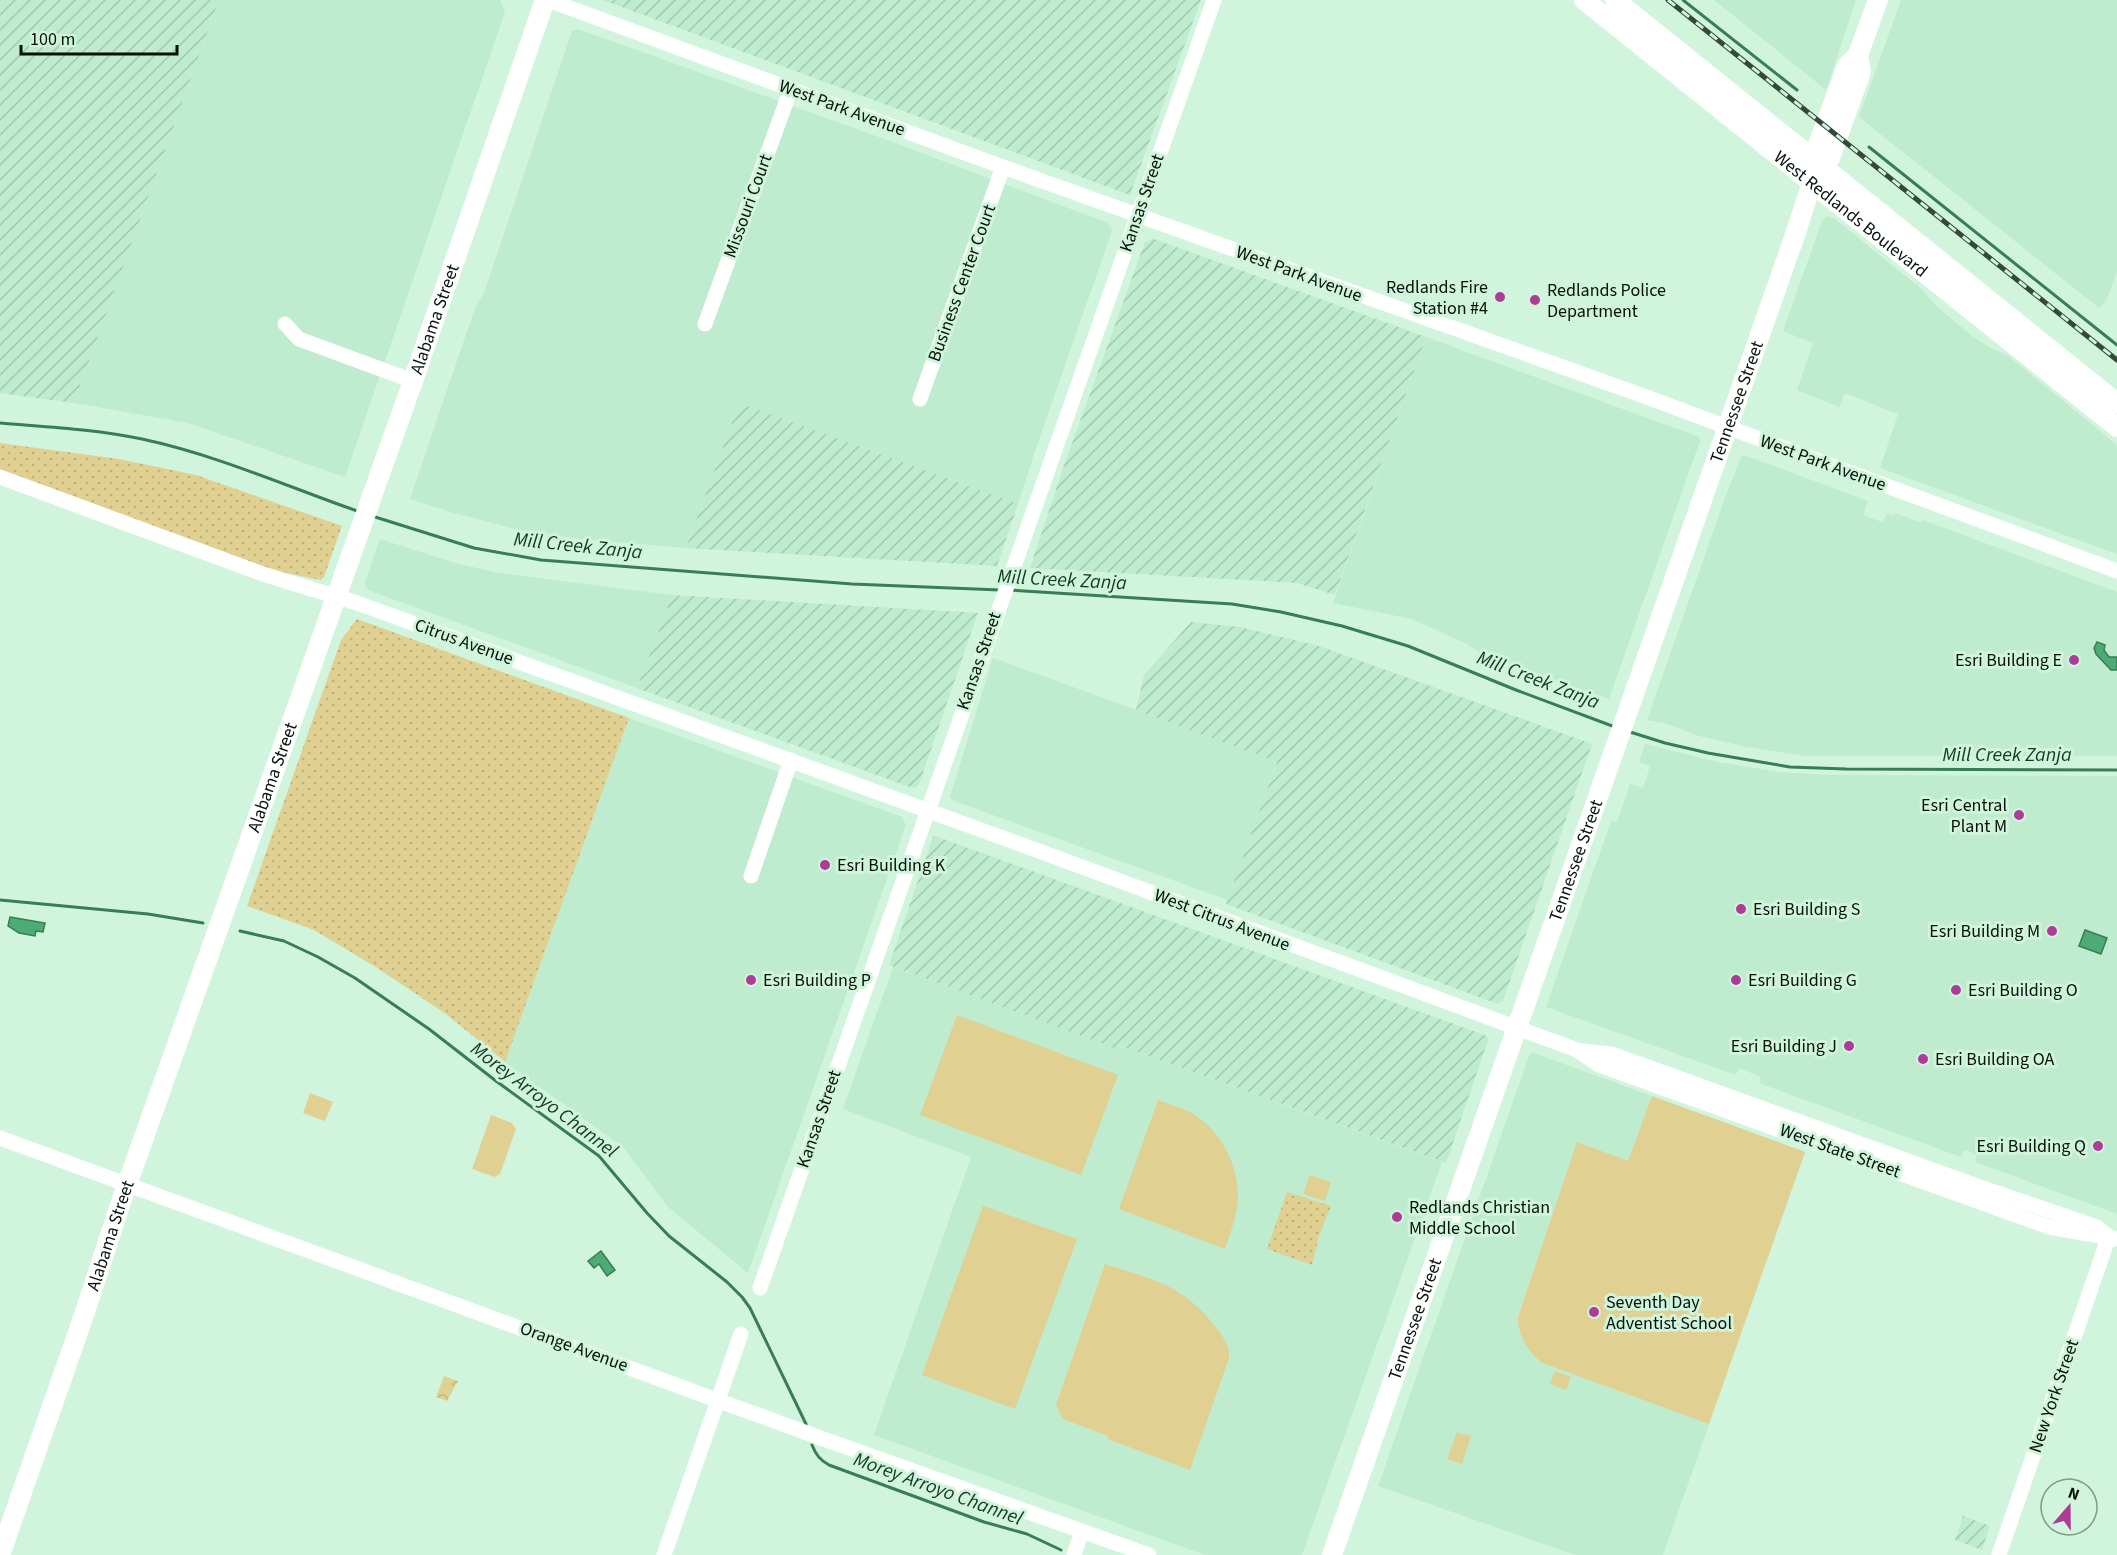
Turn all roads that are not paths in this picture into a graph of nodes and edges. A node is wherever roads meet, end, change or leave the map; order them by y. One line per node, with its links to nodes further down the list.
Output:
1 (547, 0): 6 (street, West Park Avenue); 13 (main road, Alabama Street)
2 (1214, 0): 10 (street, Kansas Street)
3 (1584, 0): 9 (main road, West Redlands Boulevard)
4 (1615, 0): 7 (main road, West Redlands Boulevard)
5 (1878, 0): 7 (main road, Tennessee Street)
6 (790, 89): 8 (street, West Park Avenue); 12 (street, Missouri Court)
7 (1818, 164): 9 (main road, Tennessee Street); 15 (main road, West Redlands Boulevard)
8 (1003, 167): 10 (street, West Park Avenue); 14 (street, Business Center Court)
9 (1812, 183): 16 (main road, West Redlands Boulevard); 17 (main road, Tennessee Street)
10 (1138, 215): 17 (street, West Park Avenue); 22 (street, Kansas Street)
11 (285, 324): 13 (street)
12 (705, 324)
13 (413, 381): 20 (main road, Alabama Street)
14 (920, 399)
15 (2117, 403)
16 (2117, 427)
17 (1728, 428): 19 (street, West Park Avenue); 24 (main road, Tennessee Street)
18 (0, 477): 20 (street, Citrus Avenue)
19 (2117, 571)
20 (337, 596): 21 (street, Citrus Avenue); 26 (main road, Alabama Street)
21 (791, 760): 22 (street, Citrus Avenue); 23 (street)
22 (927, 810): 24 (street, West Citrus Avenue); 28 (street, Kansas Street)
23 (751, 876)
24 (1516, 1029): 27 (street, West State Street); 36 (main road, Tennessee Street)
25 (0, 1138): 26 (street, Orange Avenue)
26 (128, 1183): 30 (street, Orange Avenue); 32 (main road, Alabama Street)
27 (2113, 1238): 37 (street, New York Street)
28 (760, 1288)
29 (741, 1334): 30 (street)
30 (719, 1400): 31 (street, Orange Avenue); 33 (street)
31 (1082, 1531): 34 (street); 35 (street, Orange Avenue)
32 (0, 1555)
33 (664, 1555)
34 (1074, 1555)
35 (1149, 1555)
36 (1332, 1555)
37 (1998, 1555)

